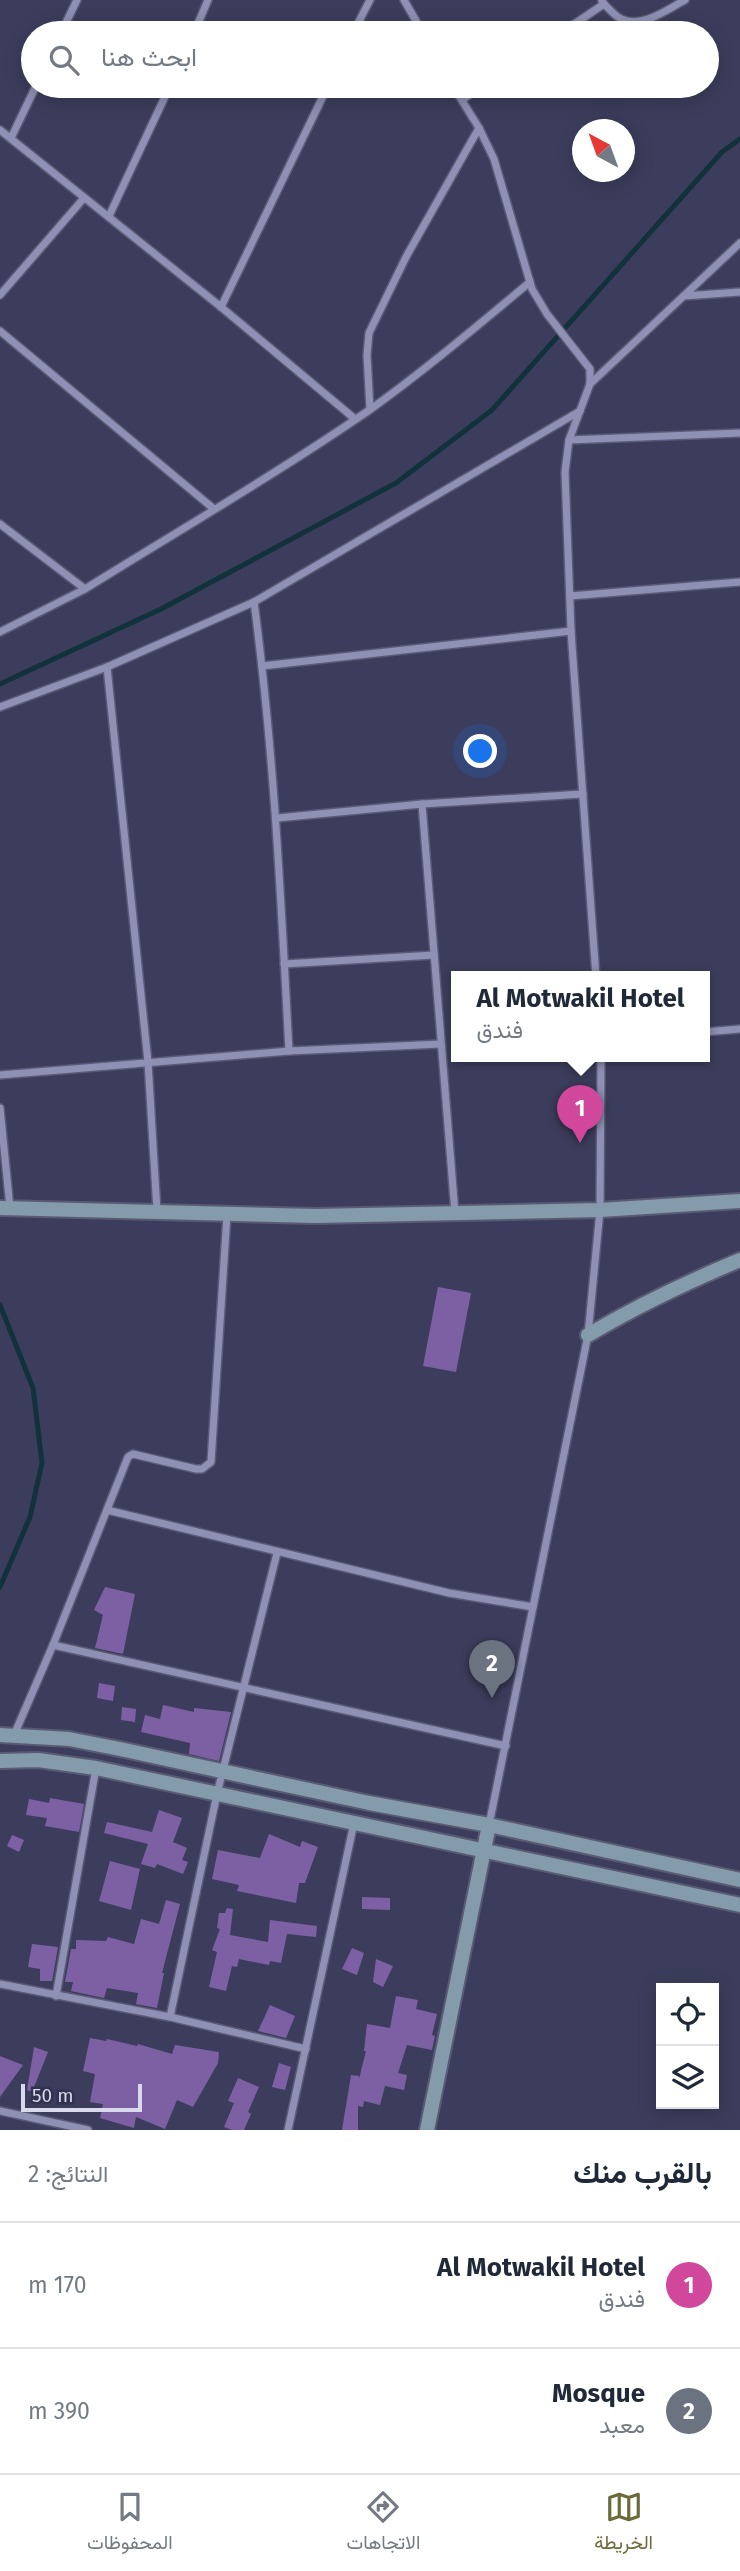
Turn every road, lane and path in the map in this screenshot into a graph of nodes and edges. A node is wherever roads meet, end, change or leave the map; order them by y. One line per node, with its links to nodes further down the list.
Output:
1 (77, 0): 7 (street)
2 (208, 0): 8 (street)
3 (370, 0): 9 (street)
4 (404, 0): 10 (street)
5 (685, 0): 13 (street)
6 (603, 2): 11 (street); 12 (street)
7 (67, 21)
8 (199, 21)
9 (359, 21)
10 (416, 21)
11 (577, 21)
12 (628, 21)
13 (639, 21)
14 (30, 98): 21 (street)
15 (164, 98): 23 (street)
16 (322, 98): 29 (street)
17 (465, 98): 18 (street)
18 (462, 100): 19 (street)
19 (479, 128): 25 (street); 32 (street)
20 (0, 130): 21 (street)
21 (11, 138): 22 (street)
22 (84, 198): 23 (street); 27 (street)
23 (108, 216): 29 (street)
24 (740, 243): 28 (street)
25 (530, 282): 31 (street); 32 (street)
26 (740, 292): 28 (street)
27 (0, 295)
28 (683, 296): 31 (street)
29 (221, 307): 34 (street)
30 (0, 331): 37 (street)
31 (590, 384): 33 (street)
32 (370, 409): 34 (street)
33 (580, 411): 36 (street); 42 (street)
34 (355, 419): 37 (street)
35 (740, 433): 36 (street)
36 (569, 440): 41 (street)
37 (214, 509): 40 (street)
38 (0, 524): 40 (street)
39 (740, 582): 41 (street)
40 (85, 589): 44 (street)
41 (570, 596): 43 (street)
42 (254, 602): 45 (street); 46 (street)
43 (572, 631): 45 (street); 48 (street)
44 (0, 632)
45 (262, 666): 50 (street)
46 (107, 667): 47 (street); 58 (street)
47 (0, 707)
48 (583, 794): 49 (street); 53 (street)
49 (422, 804): 50 (street); 51 (street)
50 (277, 818): 52 (street)
51 (434, 954): 52 (street); 56 (street)
52 (284, 964): 57 (street)
53 (596, 971)
54 (740, 1030): 55 (street)
55 (710, 1032)
56 (441, 1044): 57 (street); 66 (street)
57 (289, 1051): 58 (street)
58 (148, 1062): 60 (street); 65 (street)
59 (601, 1062): 64 (street)
60 (0, 1075)
61 (0, 1108): 63 (street)
62 (740, 1200): 64 (main road)
63 (5, 1208): 65 (main road)
64 (600, 1210): 66 (main road); 69 (street)
65 (157, 1211): 67 (main road)
66 (455, 1214): 67 (main road)
67 (227, 1215): 70 (street)
68 (740, 1260): 69 (main road)
69 (588, 1335): 72 (street)
70 (107, 1510): 71 (street); 73 (street)
71 (277, 1553): 72 (street); 74 (street)
72 (533, 1607): 76 (street)
73 (53, 1645): 74 (street); 75 (street)
74 (242, 1686): 76 (street); 79 (street)
75 (7, 1735): 79 (main road)
76 (506, 1746): 82 (street)
77 (0, 1761): 78 (main road)
78 (96, 1768): 80 (main road); 87 (street)
79 (223, 1770): 80 (street); 82 (main road)
80 (216, 1794): 81 (main road); 88 (street)
81 (355, 1822): 83 (main road); 89 (street)
82 (489, 1825): 83 (main road); 84 (main road)
83 (484, 1849): 85 (main road); 93 (main road)
84 (740, 1880)
85 (740, 1905)
86 (0, 1984): 87 (street)
87 (56, 1996): 88 (street)
88 (170, 2017): 89 (street)
89 (306, 2049): 92 (street)
90 (0, 2111): 91 (street)
91 (88, 2130)
92 (288, 2130)
93 (427, 2130)

